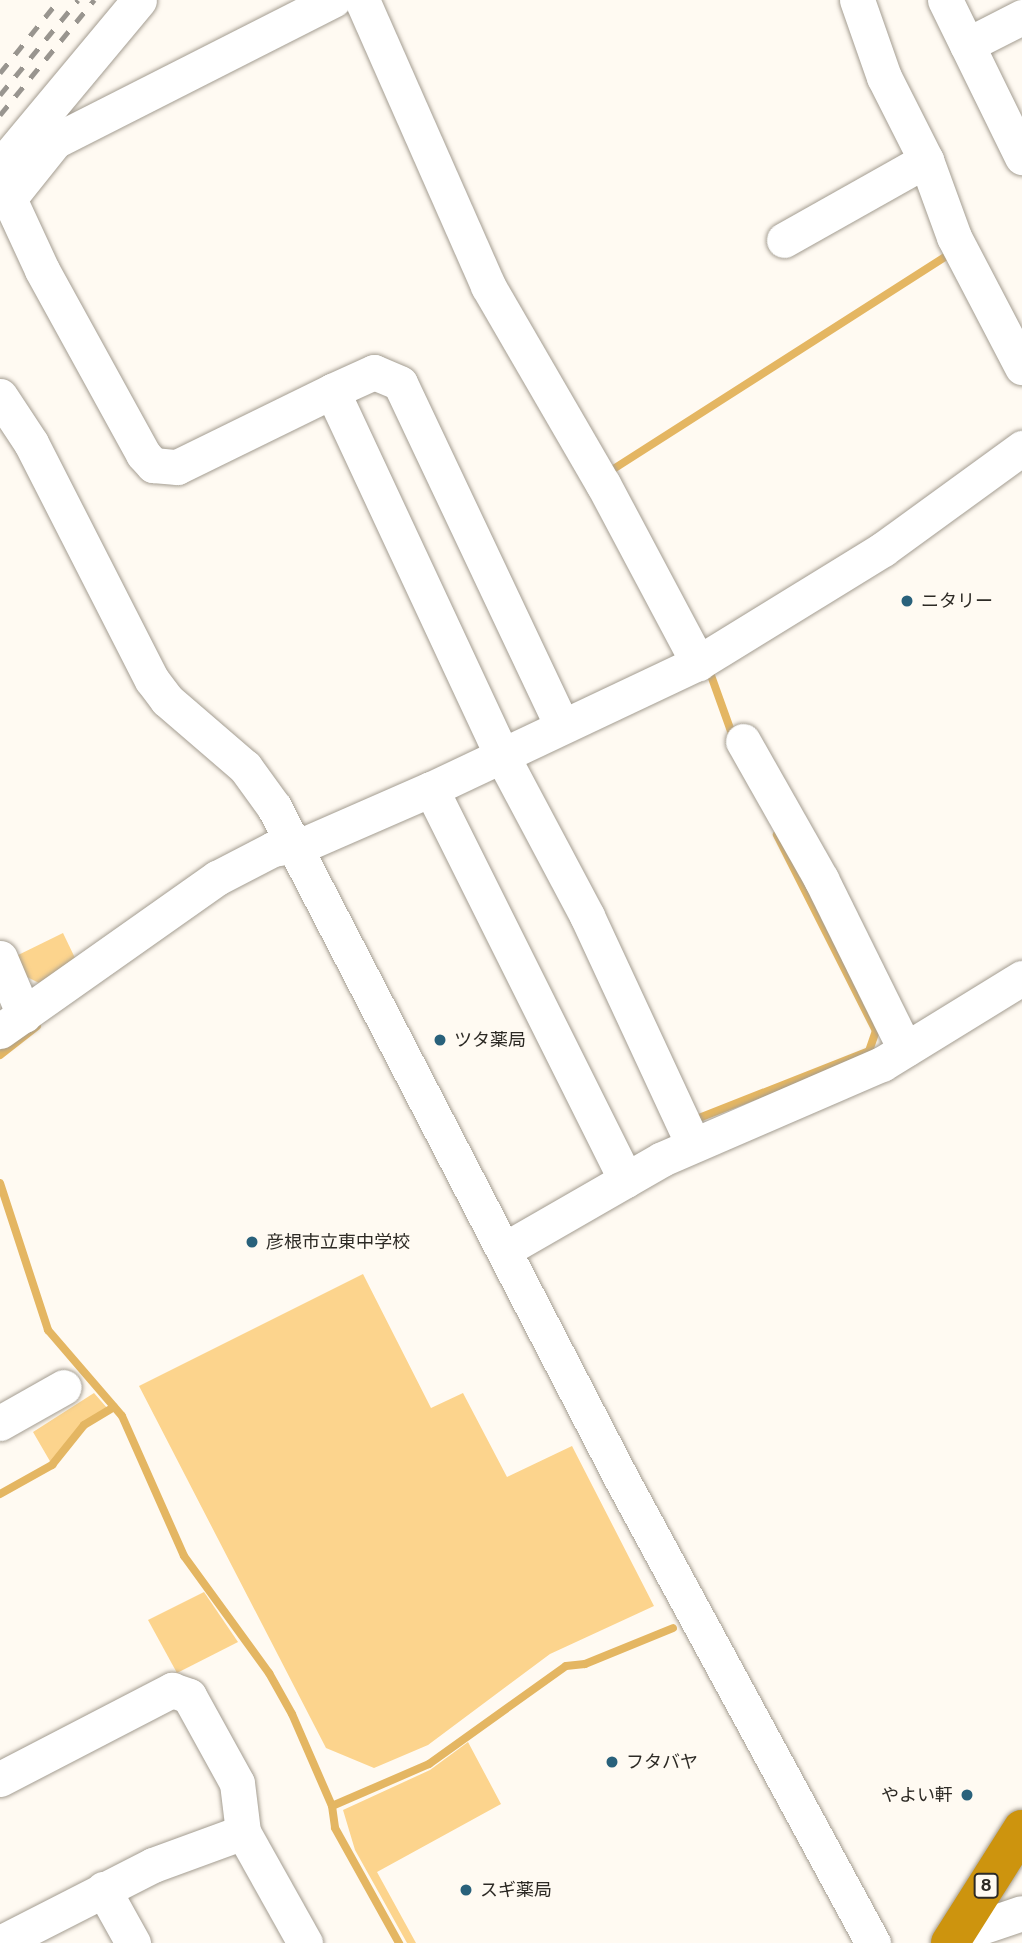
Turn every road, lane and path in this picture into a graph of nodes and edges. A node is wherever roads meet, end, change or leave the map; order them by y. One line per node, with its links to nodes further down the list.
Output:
1 (139, 0): 11 (street)
2 (333, 0): 11 (street)
3 (362, 0): 17 (street)
4 (857, 0): 10 (street)
5 (945, 0): 7 (street)
6 (1022, 18): 7 (street)
7 (967, 45): 8 (street)
8 (1011, 108): 9 (street)
9 (1022, 157)
10 (926, 160): 12 (street); 13 (street)
11 (4, 181): 14 (street)
12 (784, 240)
13 (1022, 367)
14 (332, 391): 18 (street); 20 (street)
15 (0, 396): 22 (street)
16 (1022, 448): 17 (street)
17 (698, 663): 18 (street)
18 (562, 726): 20 (street)
19 (743, 741): 26 (street)
20 (502, 756): 21 (street); 27 (street)
21 (430, 789): 22 (street); 28 (street)
22 (293, 845): 25 (street); 29 (street)
23 (0, 958): 25 (street)
24 (1022, 978): 26 (street)
25 (12, 1023)
26 (905, 1049): 27 (street)
27 (693, 1144): 28 (street)
28 (626, 1180): 29 (street)
29 (504, 1250): 40 (street)
30 (64, 1387): 31 (street)
31 (0, 1423)
32 (0, 1779): 34 (street)
33 (1022, 1829): 41 (highway, 8)
34 (243, 1832): 35 (street); 39 (street)
35 (103, 1889): 37 (street); 38 (street)
36 (1022, 1913): 42 (street)
37 (1, 1943)
38 (133, 1943)
39 (305, 1943)
40 (873, 1943)
41 (950, 1943)
42 (966, 1943)

